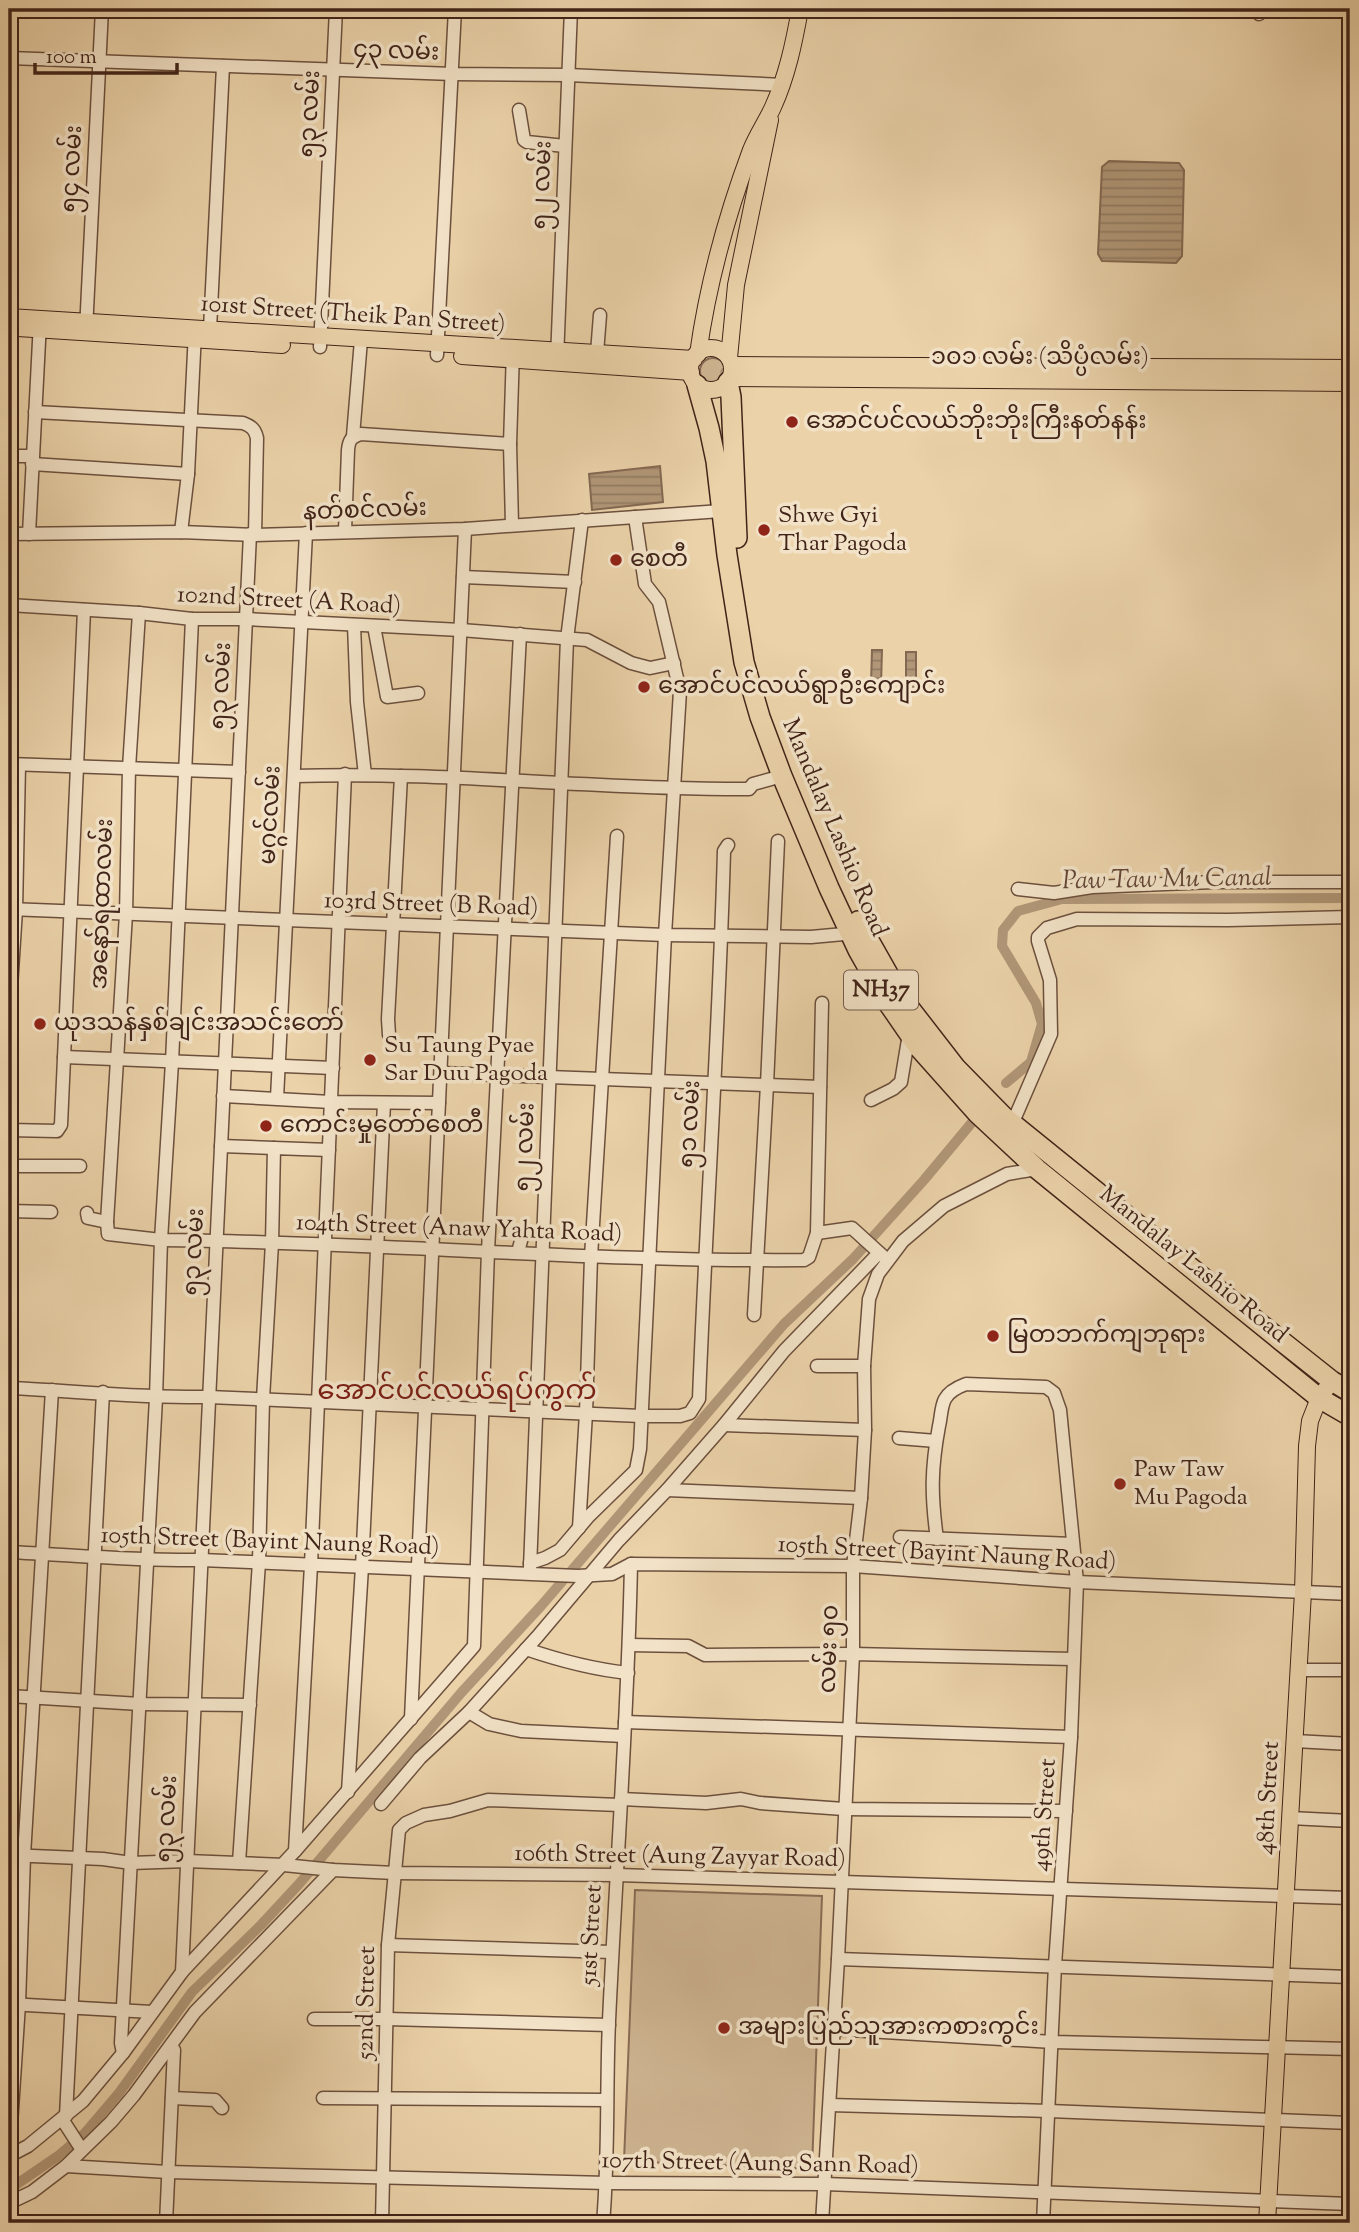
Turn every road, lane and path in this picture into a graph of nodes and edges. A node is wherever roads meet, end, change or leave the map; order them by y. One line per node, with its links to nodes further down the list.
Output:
1 (102, 9): 7 (street, ၅၄ လမ်း)
2 (336, 9): 9 (street, ၅၃ လမ်း)
3 (456, 9): 10 (street)
4 (570, 9): 11 (street, ၅၂ လမ်း)
5 (800, 9): 12 (main road)
6 (9, 58): 7 (street, ၄၃ လမ်း)
7 (99, 60): 8 (street, ၄၃ လမ်း); 19 (street, ၅၄ လမ်း)
8 (223, 66): 9 (street, ၄၃ လမ်း); 21 (street)
9 (334, 71): 10 (street, ၄၃ လမ်း); 22 (street, ၅၃ လမ်း)
10 (453, 74): 11 (street, ၄၃ လမ်း); 24 (street)
11 (568, 75): 12 (street, ၄၃ လမ်း); 15 (street, ၅၂ လမ်း)
12 (783, 85): 14 (main road)
13 (519, 110): 15 (street)
14 (772, 111): 28 (main road); 30 (main road)
15 (565, 146): 27 (street, ၅၂ လမ်း)
16 (600, 315): 25 (street)
17 (9, 317): 18 (main road, 101st Street (Theik Pan Street))
18 (40, 324): 19 (main road, 101st Street (Theik Pan Street)); 20 (main road, 101st Street (Theik Pan Street)); 32 (street)
19 (86, 326): 21 (main road, 101st Street (Theik Pan Street))
20 (9, 327)
21 (200, 332): 22 (main road, 101st Street (Theik Pan Street)); 33 (street)
22 (321, 342): 23 (main road, 101st Street (Theik Pan Street))
23 (361, 345): 24 (main road, 101st Street (Theik Pan Street)); 34 (street)
24 (437, 350): 26 (main road, 101st Street (Theik Pan Street))
25 (597, 353): 27 (main road, 101st Street (Theik Pan Street)); 28 (main road, 101st Street (Theik Pan Street))
26 (513, 354): 27 (main road, 101st Street (Theik Pan Street)); 35 (street)
27 (557, 357): 28 (main road, 101st Street (Theik Pan Street))
28 (695, 367): 30 (main road); 30 (main road); 39 (highway, Mandalay Lashio Road / NH37)
29 (1350, 368): 30 (main road, ၁၀၁ လမ်း (သိပ္ပံလမ်း))
30 (730, 371): 31 (main road, ၁၀၁ လမ်း (သိပ္ပံလမ်း)); 97 (highway, NH37)
31 (1350, 383)
32 (35, 412): 33 (street); 37 (street)
33 (190, 421): 38 (street); 49 (street, ၅၃ လမ်း)
34 (353, 436): 35 (street); 44 (street)
35 (510, 443): 42 (street)
36 (9, 456): 37 (street)
37 (32, 460): 38 (street); 48 (street)
38 (188, 474): 45 (street)
39 (721, 511): 40 (street, နတ်စင်လမ်း); 74 (highway, Mandalay Lashio Road / NH37)
40 (635, 517): 41 (street, နတ်စင်လမ်း); 63 (street)
41 (582, 520): 42 (street, နတ်စင်လမ်း); 51 (street, ၅၂ လမ်း)
42 (512, 526): 43 (street, နတ်စင်လမ်း)
43 (465, 529): 44 (street, နတ်စင်လမ်း); 50 (street)
44 (345, 531): 46 (street, နတ်စင်လမ်း)
45 (181, 532): 48 (street, နတ်စင်လမ်း); 49 (street, နတ်စင်လမ်း)
46 (306, 533): 49 (street, နတ်စင်လမ်း); 57 (street, မဂ္ဂင်လမ်း)
47 (9, 534): 48 (street, နတ်စင်လမ်း)
48 (29, 534)
49 (253, 535): 56 (street, ၅၃ လမ်း)
50 (463, 578): 51 (street); 60 (street)
51 (575, 582): 62 (street, ၅၂ လမ်း)
52 (9, 605): 53 (street, 102nd Street (A Road))
53 (84, 610): 54 (street, 102nd Street (A Road)); 66 (street)
54 (139, 613): 55 (street, 102nd Street (A Road)); 67 (street, အနော်ရထာလမ်း)
55 (192, 619): 56 (street, 102nd Street (A Road)); 68 (street)
56 (246, 619): 57 (street, 102nd Street (A Road)); 69 (street, ၅၃ လမ်း)
57 (302, 622): 58 (street, 102nd Street (A Road)); 72 (street, မဂ္ဂင်လမ်း)
58 (354, 625): 59 (street, 102nd Street (A Road)); 71 (street)
59 (374, 626): 60 (street, 102nd Street (A Road)); 64 (street)
60 (461, 630): 61 (street, 102nd Street (A Road)); 75 (street)
61 (520, 634): 62 (street, 102nd Street (A Road)); 76 (street)
62 (567, 639): 63 (street, 102nd Street (A Road)); 77 (street, ၅၂ လမ်း)
63 (674, 663): 78 (street)
64 (418, 693)
65 (14, 765): 66 (street); 84 (street)
66 (76, 765): 67 (street); 85 (street)
67 (129, 768): 68 (street); 86 (street, အနော်ရထာလမ်း)
68 (185, 771): 69 (street); 87 (street)
69 (239, 772): 89 (street, ၅၃ လမ်း)
70 (345, 774): 71 (street); 72 (street); 91 (street)
71 (365, 775): 73 (street)
72 (294, 776): 90 (street, မဂ္ဂင်လမ်း)
73 (401, 776): 75 (street); 92 (street)
74 (782, 776): 78 (street); 97 (highway, Mandalay Lashio Road / NH37)
75 (454, 777): 76 (street); 93 (street)
76 (513, 780): 77 (street); 94 (street)
77 (560, 784): 78 (street); 95 (street, ၅၂ လမ်း)
78 (673, 789): 98 (street)
79 (617, 836): 96 (street)
80 (778, 841): 100 (street)
81 (728, 845): 99 (street, ၅၁ လမ်း)
82 (1350, 882): 83 (street)
83 (1018, 889)
84 (12, 909): 85 (street, 103rd Street (B Road)); 102 (street)
85 (71, 912): 86 (street, 103rd Street (B Road)); 105 (street)
86 (126, 914): 87 (street, 103rd Street (B Road)); 106 (street, အနော်ရထာလမ်း)
87 (179, 916): 89 (street, 103rd Street (B Road)); 107 (street)
88 (1350, 917): 126 (street)
89 (232, 918): 90 (street, 103rd Street (B Road)); 108 (street, ၅၃ လမ်း)
90 (286, 920): 91 (street, 103rd Street (B Road)); 109 (street, မဂ္ဂင်လမ်း)
91 (340, 922): 92 (street, 103rd Street (B Road)); 110 (street)
92 (394, 924): 93 (street, 103rd Street (B Road)); 104 (street)
93 (447, 926): 94 (street, 103rd Street (B Road)); 111 (street)
94 (506, 929): 95 (street, 103rd Street (B Road)); 112 (street)
95 (556, 931): 96 (street, 103rd Street (B Road)); 113 (street, ၅၂ လမ်း)
96 (611, 932): 98 (street, 103rd Street (B Road)); 114 (street)
97 (857, 932): 100 (street, 103rd Street (B Road)); 103 (highway, Mandalay Lashio Road / NH37); 126 (highway, NH37)
98 (665, 934): 99 (street, 103rd Street (B Road)); 115 (street)
99 (722, 936): 100 (street, 103rd Street (B Road)); 116 (street, ၅၁ လမ်း)
100 (772, 937): 117 (street)
101 (822, 1003): 118 (street)
102 (9, 1018)
103 (909, 1034): 121 (street); 126 (highway, Mandalay Lashio Road / NH37)
104 (389, 1035)
105 (64, 1058): 106 (street); 125 (street)
106 (117, 1060): 107 (street); 136 (street, အနော်ရထာလမ်း)
107 (172, 1062): 108 (street); 140 (street)
108 (225, 1064): 109 (street); 119 (street, ၅၃ လမ်း)
109 (279, 1065): 110 (street); 120 (street, မဂ္ဂင်လမ်း)
110 (333, 1068): 122 (street)
111 (441, 1073): 112 (street); 124 (street)
112 (498, 1075): 113 (street); 146 (street)
113 (550, 1078): 114 (street); 148 (street, ၅၂ လမ်း)
114 (603, 1080): 115 (street); 150 (street)
115 (659, 1081): 116 (street); 151 (street)
116 (715, 1082): 117 (street); 152 (street, ၅၁ လမ်း)
117 (768, 1085): 118 (street); 153 (street)
118 (820, 1087): 137 (street)
119 (223, 1096): 120 (street); 127 (street, ၅၃ လမ်း)
120 (277, 1098): 122 (street)
121 (871, 1100)
122 (331, 1102): 123 (street); 129 (street)
123 (384, 1103): 124 (street); 144 (street)
124 (439, 1103): 145 (street)
125 (9, 1130)
126 (1009, 1132): 132 (highway, Mandalay Lashio Road / NH37); 157 (highway, NH37)
127 (221, 1146): 128 (street); 141 (street, ၅၃ လမ်း)
128 (274, 1148): 129 (street); 142 (street)
129 (329, 1150): 143 (street)
130 (9, 1166): 131 (street)
131 (80, 1166)
132 (1037, 1169): 149 (street, လမ်း ၅၀); 164 (highway, Mandalay Lashio Road / NH37)
133 (9, 1211): 134 (street)
134 (51, 1212)
135 (87, 1213): 136 (street)
136 (107, 1222): 138 (street, အနော်ရထာလမ်း)
137 (817, 1233): 149 (street); 153 (street, 104th Street (Anaw Yahta Road))
138 (112, 1236): 140 (street, 104th Street (Anaw Yahta Road))
139 (522, 1237): 147 (street)
140 (161, 1240): 141 (street, 104th Street (Anaw Yahta Road)); 163 (street)
141 (216, 1240): 142 (street, 104th Street (Anaw Yahta Road)); 162 (street, ၅၃ လမ်း)
142 (272, 1242): 143 (street, 104th Street (Anaw Yahta Road)); 165 (street)
143 (324, 1245): 144 (street, 104th Street (Anaw Yahta Road)); 166 (street)
144 (375, 1247): 145 (street, 104th Street (Anaw Yahta Road)); 167 (street)
145 (433, 1249): 146 (street, 104th Street (Anaw Yahta Road)); 168 (street)
146 (488, 1251): 147 (street, 104th Street (Anaw Yahta Road)); 169 (street)
147 (518, 1252): 148 (street, 104th Street (Anaw Yahta Road))
148 (542, 1254): 150 (street, 104th Street (Anaw Yahta Road)); 170 (street, ၅၂ လမ်း)
149 (884, 1256): 156 (street, လမ်း ၅၀); 174 (street)
150 (591, 1257): 151 (street, 104th Street (Anaw Yahta Road)); 171 (street)
151 (649, 1258): 152 (street, 104th Street (Anaw Yahta Road)); 172 (street)
152 (704, 1259): 153 (street, 104th Street (Anaw Yahta Road)); 172 (street, ၅၁ လမ်း)
153 (756, 1260): 154 (street)
154 (754, 1315)
155 (817, 1366): 156 (street)
156 (864, 1366): 175 (street, လမ်း ၅၀)
157 (1332, 1381): 161 (highway, NH37); 164 (main road, 48th Street)
158 (9, 1388): 159 (street)
159 (52, 1390): 160 (street); 185 (street)
160 (103, 1392): 163 (street); 186 (street)
161 (1350, 1392)
162 (209, 1397): 163 (street); 165 (street); 187 (street, ၅၃ လမ်း)
163 (156, 1398): 188 (street)
164 (1319, 1398): 173 (highway, Mandalay Lashio Road / NH37); 199 (main road, 48th Street)
165 (263, 1399): 166 (street); 189 (street)
166 (317, 1402): 167 (street); 190 (street)
167 (370, 1404): 168 (street); 193 (street)
168 (426, 1406): 169 (street); 195 (street)
169 (481, 1409): 170 (street); 196 (street)
170 (536, 1411): 171 (street); 194 (street, ၅၂ လမ်း)
171 (586, 1413): 172 (street); 180 (street)
172 (641, 1416): 180 (street)
173 (1350, 1416)
174 (724, 1424): 175 (street); 178 (street)
175 (865, 1430): 179 (street, လမ်း ၅၀)
176 (899, 1438): 177 (street)
177 (936, 1441): 182 (street); 183 (street, 49th Street)
178 (667, 1490): 179 (street); 197 (street)
179 (861, 1498): 192 (street, လမ်း ၅၀)
180 (579, 1528): 194 (street)
181 (900, 1538): 182 (street)
182 (937, 1539): 183 (street)
183 (1073, 1544): 198 (street, 49th Street)
184 (9, 1552): 185 (street, 105th Street (Bayint Naung Road))
185 (43, 1553): 186 (street, 105th Street (Bayint Naung Road)); 209 (street)
186 (94, 1555): 188 (street, 105th Street (Bayint Naung Road)); 210 (street)
187 (201, 1560): 188 (street, 105th Street (Bayint Naung Road)); 189 (street, 105th Street (Bayint Naung Road)); 212 (street, ၅၃ လမ်း)
188 (147, 1561): 211 (street)
189 (259, 1562): 190 (street, 105th Street (Bayint Naung Road)); 213 (street)
190 (311, 1564): 193 (street, 105th Street (Bayint Naung Road)); 229 (street)
191 (631, 1564): 192 (street, 105th Street (Bayint Naung Road)); 197 (street, 105th Street (Bayint Naung Road)); 201 (street, 51st Street)
192 (853, 1566): 198 (street, 105th Street (Bayint Naung Road)); 203 (street, လမ်း ၅၀)
193 (362, 1567): 195 (street, 105th Street (Bayint Naung Road)); 222 (street)
194 (530, 1567): 196 (street, 105th Street (Bayint Naung Road)); 197 (street, 105th Street (Bayint Naung Road))
195 (418, 1569): 196 (street, 105th Street (Bayint Naung Road)); 215 (street)
196 (475, 1571): 215 (street)
197 (585, 1575): 202 (street)
198 (1077, 1582): 199 (street, 105th Street (Bayint Naung Road)); 204 (street, 49th Street)
199 (1303, 1592): 200 (street, 105th Street (Bayint Naung Road)); 205 (main road, 48th Street)
200 (1350, 1594)
201 (629, 1645): 203 (street); 207 (street, 51st Street)
202 (526, 1649): 207 (street); 214 (street)
203 (853, 1654): 204 (street); 217 (street, လမ်း ၅၀)
204 (1073, 1659): 219 (street, 49th Street)
205 (1299, 1670): 206 (street); 220 (main road, 48th Street)
206 (1350, 1670)
207 (628, 1673): 216 (street, 51st Street)
208 (9, 1696): 209 (street)
209 (33, 1697): 210 (street); 231 (street)
210 (87, 1700): 211 (street); 232 (street)
211 (140, 1704): 212 (street); 234 (street)
212 (194, 1704): 213 (street); 233 (street, ၅၃ လမ်း)
213 (250, 1705): 235 (street)
214 (468, 1712): 218 (street); 224 (street)
215 (411, 1719): 222 (street)
216 (625, 1722): 217 (street); 218 (street, 51st Street)
217 (848, 1729): 219 (street); 225 (street, လမ်း ၅၀)
218 (624, 1736): 223 (street, 51st Street)
219 (1070, 1737): 226 (street, 49th Street)
220 (1294, 1741): 221 (street); 227 (main road, 48th Street)
221 (1350, 1744)
222 (348, 1792): 229 (street)
223 (621, 1802): 225 (street); 238 (street, 52nd Street); 239 (street, 51st Street)
224 (381, 1804)
225 (844, 1809): 226 (street); 240 (street, လမ်း ၅၀)
226 (1066, 1811): 241 (street, 49th Street)
227 (1290, 1818): 228 (street); 242 (main road, 48th Street)
228 (1350, 1821)
229 (295, 1852): 236 (street)
230 (9, 1855): 231 (street, 106th Street (Aung Zayyar Road))
231 (24, 1856): 232 (street, 106th Street (Aung Zayyar Road)); 251 (street)
232 (78, 1858): 234 (street, 106th Street (Aung Zayyar Road)); 252 (street)
233 (187, 1861): 234 (street, 106th Street (Aung Zayyar Road)); 235 (street, 106th Street (Aung Zayyar Road)); 248 (street, ၅၃ လမ်း)
234 (131, 1863): 253 (street)
235 (239, 1863): 236 (street, 106th Street (Aung Zayyar Road))
236 (288, 1865): 237 (street, 106th Street (Aung Zayyar Road)); 248 (street)
237 (329, 1870): 238 (street, 106th Street (Aung Zayyar Road)); 260 (street)
238 (395, 1873): 239 (street, 106th Street (Aung Zayyar Road)); 244 (street, 52nd Street)
239 (617, 1875): 240 (street, 106th Street (Aung Zayyar Road)); 245 (street, 51st Street)
240 (841, 1882): 241 (street, 106th Street (Aung Zayyar Road)); 246 (street, လမ်း ၅၀)
241 (1061, 1888): 242 (street, 106th Street (Aung Zayyar Road)); 247 (street, 49th Street)
242 (1286, 1897): 243 (street, 106th Street (Aung Zayyar Road)); 249 (main road, 48th Street)
243 (1350, 1898)
244 (388, 1945): 245 (street); 256 (street, 52nd Street)
245 (612, 1952): 257 (street, 51st Street)
246 (838, 1959): 247 (street); 258 (street, လမ်း ၅၀)
247 (1055, 1965): 249 (street); 259 (street, 49th Street)
248 (181, 1972): 254 (street)
249 (1282, 1975): 250 (street); 261 (main road, 48th Street)
250 (1350, 1977)
251 (14, 2004): 252 (street); 275 (street)
252 (73, 2007): 253 (street); 271 (street)
253 (123, 2012): 254 (street); 263 (street)
254 (152, 2012): 263 (street)
255 (314, 2019): 256 (street)
256 (387, 2019): 257 (street); 266 (street, 52nd Street)
257 (609, 2025): 267 (street, 51st Street)
258 (833, 2029): 259 (street); 268 (street, လမ်း ၅၀)
259 (1053, 2042): 261 (street); 270 (street, 49th Street)
260 (171, 2045): 264 (street); 274 (street)
261 (1276, 2046): 262 (street); 272 (main road, 48th Street)
262 (1350, 2049)
263 (123, 2053): 271 (street)
264 (172, 2098): 269 (street); 277 (street)
265 (323, 2098): 266 (street)
266 (386, 2099): 267 (street); 278 (street, 52nd Street)
267 (606, 2100): 279 (street, 51st Street)
268 (830, 2105): 270 (street); 280 (street, လမ်း ၅၀)
269 (222, 2108)
270 (1049, 2111): 272 (street); 281 (street, 49th Street)
271 (65, 2121): 274 (street); 275 (street)
272 (1274, 2122): 273 (street); 282 (main road, 48th Street)
273 (1350, 2123)
274 (80, 2147): 276 (street)
275 (9, 2155)
276 (66, 2166): 277 (street, 107th Street (Aung Sann Road)); 283 (street)
277 (168, 2172): 278 (street, 107th Street (Aung Sann Road)); 285 (street)
278 (384, 2176): 279 (street, 107th Street (Aung Sann Road)); 286 (street, 52nd Street)
279 (607, 2183): 280 (street, 107th Street (Aung Sann Road)); 287 (street, 51st Street)
280 (825, 2184): 281 (street, 107th Street (Aung Sann Road)); 288 (street, လမ်း ၅၀)
281 (1045, 2192): 282 (street, 107th Street (Aung Sann Road)); 289 (street, 49th Street)
282 (1268, 2202): 284 (street, 107th Street (Aung Sann Road)); 290 (main road, 48th Street)
283 (9, 2203)
284 (1350, 2204)
285 (166, 2223)
286 (382, 2223)
287 (603, 2223)
288 (822, 2223)
289 (1043, 2223)
290 (1267, 2223)

